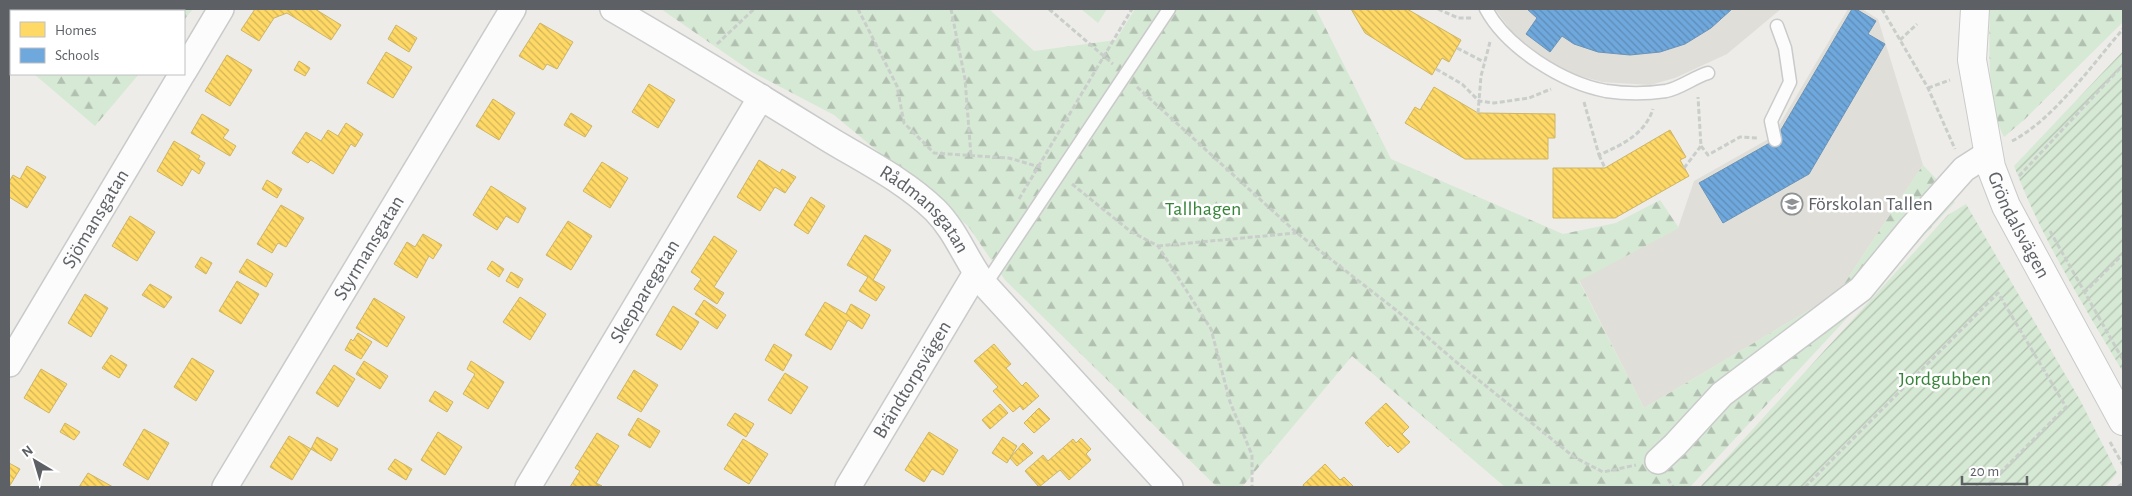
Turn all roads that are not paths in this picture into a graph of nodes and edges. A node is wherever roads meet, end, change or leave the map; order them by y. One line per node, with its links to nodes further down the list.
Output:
1 (220, 9): 8 (street, Sjömansgatan)
2 (513, 9): 18 (street, Styrmansgatan)
3 (612, 9): 11 (street, Rådmansgatan)
4 (1169, 9): 14 (lane)
5 (1975, 9): 13 (street, Gröndalsvägen)
6 (1492, 18): 9 (lane)
7 (1778, 26): 12 (lane)
8 (185, 69)
9 (1702, 74)
10 (181, 75): 15 (street, Sjömansgatan)
11 (761, 97): 14 (street, Rådmansgatan); 19 (street, Skepparegatan)
12 (1775, 140)
13 (1989, 153): 16 (street, Gröndalsvägen); 17 (street)
14 (980, 279): 20 (street, Brändtorpsvägen); 21 (street, Rådmansgatan)
15 (9, 364)
16 (2123, 421)
17 (1658, 461)
18 (225, 487)
19 (528, 487)
20 (848, 487)
21 (1170, 487)

